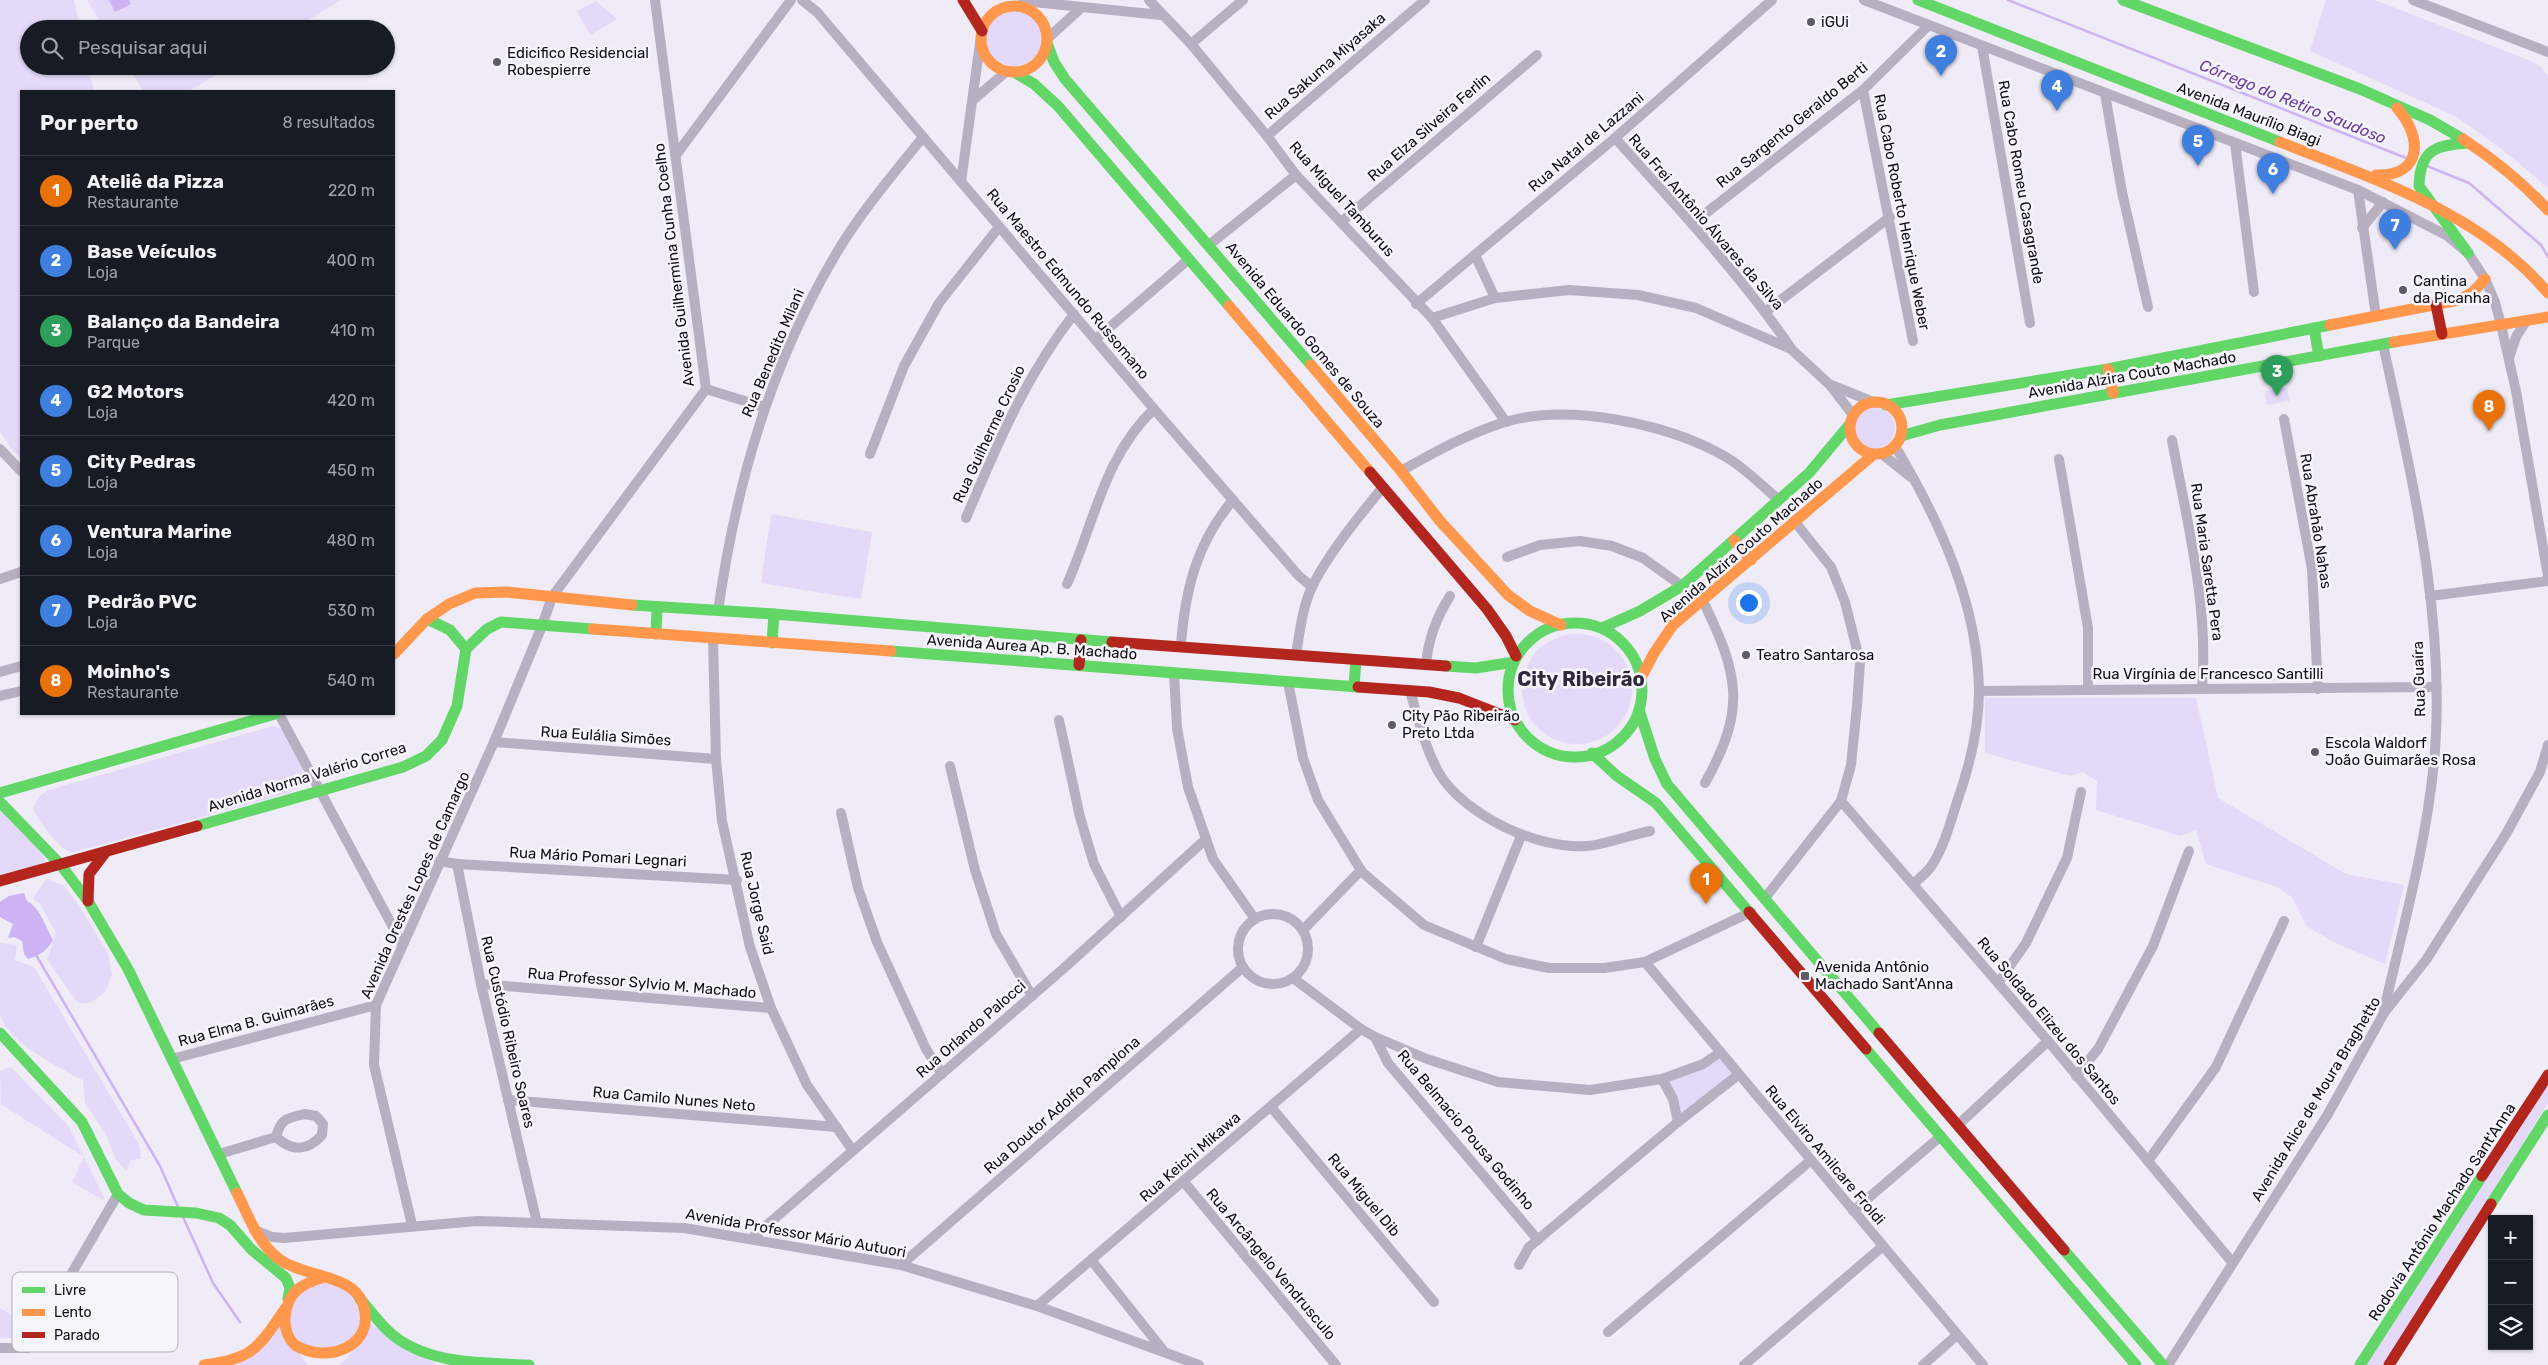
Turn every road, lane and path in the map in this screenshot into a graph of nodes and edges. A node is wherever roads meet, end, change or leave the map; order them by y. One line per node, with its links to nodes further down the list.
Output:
1 (655, 0): 32 (street, Avenida Guilhermina Cunha Coelho)
2 (791, 0): 30 (street)
3 (802, 0): 29 (street, Rua Maestro Edmundo Russomano)
4 (963, 0): 17 (main road)
5 (1149, 0): 15 (street, Rua Miguel Tamburus)
6 (1244, 0): 19 (street)
7 (1425, 0): 28 (street, Rua Sakuma Miyasaka)
8 (1772, 0): 31 (street, Rua Natal de Lazzani)
9 (1864, 0): 16 (street)
10 (1918, 0): 38 (main road, Avenida Maurílio Biagi)
11 (2123, 0): 27 (main road)
12 (2413, 0): 21 (street)
13 (1013, 4): 14 (street); 17 (main road); 18 (main road)
14 (1081, 8): 15 (street); 18 (street)
15 (1161, 15): 19 (street, Rua Miguel Tamburus)
16 (1929, 25): 20 (street); 24 (street, Rua Sargento Geraldo Berti)
17 (981, 34): 23 (main road); 26 (street)
18 (1047, 41): 23 (main road); 33 (main road, Avenida Eduardo Gomes de Souza)
19 (1191, 44): 28 (street, Rua Miguel Tamburus)
20 (1982, 46): 25 (street); 67 (street, Rua Cabo Romeu Casagrande)
21 (2548, 52)
22 (1537, 55): 46 (street, Rua Elza Silveira Ferlin)
23 (1011, 71): 26 (street); 36 (main road)
24 (1863, 90): 45 (street, Rua Cabo Roberto Henrique Weber); 47 (street, Rua Sargento Geraldo Berti)
25 (2105, 94): 34 (street); 60 (street)
26 (973, 100): 40 (street)
27 (2390, 101): 35 (main road); 38 (main road)
28 (1267, 136): 39 (street, Rua Miguel Tamburus)
29 (923, 137): 40 (street, Rua Maestro Edmundo Russomano); 84 (street, Rua Benedito Milani)
30 (690, 138): 32 (street); 37 (street)
31 (1615, 138): 47 (street, Rua Frei Antônio Álvares da Silva); 52 (street, Rua Natal de Lazzani)
32 (674, 141): 37 (street, Avenida Guilhermina Cunha Coelho)
33 (1117, 141): 36 (main road); 50 (main road, Avenida Eduardo Gomes de Souza)
34 (2235, 143): 41 (street); 55 (street)
35 (2469, 143): 43 (main road); 44 (main road)
36 (1100, 154): 53 (main road)
37 (676, 155): 81 (street, Avenida Guilhermina Cunha Coelho)
38 (2360, 172): 43 (main road, Avenida Maurílio Biagi)
39 (1296, 174): 46 (street, Rua Miguel Tamburus); 50 (street)
40 (961, 182): 48 (street, Rua Maestro Edmundo Russomano)
41 (2358, 190): 42 (street); 49 (street)
42 (2383, 202): 49 (street); 51 (street)
43 (2435, 206): 51 (main road); 56 (main road, Avenida Maurílio Biagi)
44 (2548, 210)
45 (1890, 217): 61 (street); 72 (street, Rua Cabo Roberto Henrique Weber)
46 (1342, 222): 58 (street, Rua Miguel Tamburus)
47 (1692, 224): 61 (street, Rua Frei Antônio Álvares da Silva)
48 (999, 226): 62 (street, Rua Maestro Edmundo Russomano); 92 (street)
49 (2362, 228): 63 (street)
50 (1209, 245): 76 (main road, Avenida Eduardo Gomes de Souza)
51 (2468, 253): 54 (street)
52 (1475, 255): 57 (street); 58 (street, Rua Natal de Lazzani)
53 (1189, 259): 71 (street); 79 (main road)
54 (2484, 279): 59 (main road, Avenida Alzira Couto Machado); 68 (street)
55 (2254, 292)
56 (2548, 293)
57 (1495, 298): 65 (street); 74 (street)
58 (1416, 304): 65 (street, Rua Miguel Tamburus)
59 (2436, 305): 63 (main road, Avenida Alzira Couto Machado); 70 (main road)
60 (2148, 307)
61 (1765, 312): 74 (street, Rua Frei Antônio Álvares da Silva)
62 (1074, 314): 71 (street, Rua Maestro Edmundo Russomano); 101 (street, Rua Guilherme Crosio)
63 (2376, 316): 69 (main road, Avenida Alzira Couto Machado)
64 (2548, 317): 66 (main road, Avenida Alzira Couto Machado)
65 (1432, 318): 88 (street, Rua Miguel Tamburus)
66 (2526, 321): 68 (main road, Avenida Alzira Couto Machado); 77 (street)
67 (2030, 323)
68 (2501, 325): 70 (main road, Avenida Alzira Couto Machado); 77 (street)
69 (2314, 328): 75 (main road); 78 (main road, Avenida Alzira Couto Machado)
70 (2442, 334): 73 (main road, Avenida Alzira Couto Machado)
71 (1096, 339): 85 (street, Rua Maestro Edmundo Russomano)
72 (1913, 341)
73 (2382, 344): 75 (main road, Avenida Alzira Couto Machado); 116 (street, Rua Guaíra)
74 (1791, 349): 80 (street)
75 (2318, 356): 82 (main road, Avenida Alzira Couto Machado)
76 (1303, 359): 79 (main road); 96 (main road, Avenida Eduardo Gomes de Souza)
77 (2509, 359): 109 (street)
78 (2108, 369): 82 (main road); 83 (main road, Avenida Alzira Couto Machado)
79 (1287, 374): 98 (main road)
80 (1830, 385): 83 (street); 87 (street)
81 (706, 388): 84 (street); 117 (street, Avenida Guilhermina Cunha Coelho)
82 (2113, 393): 90 (main road, Avenida Alzira Couto Machado)
83 (1881, 404): 87 (main road); 90 (main road)
84 (764, 407): 120 (street, Rua Benedito Milani)
85 (1154, 409): 99 (street, Rua Maestro Edmundo Russomano); 112 (street)
86 (2284, 419): 147 (street, Rua Abrahão Nahas)
87 (1852, 420): 93 (main road); 100 (main road, Avenida Alzira Couto Machado)
88 (1506, 422): 96 (street); 100 (street)
89 (2172, 440): 146 (street, Rua Maria Saretta Pera)
90 (1898, 441): 93 (main road); 97 (street)
91 (0, 449): 95 (street)
92 (870, 454)
93 (1878, 454): 97 (street); 103 (main road, Avenida Alzira Couto Machado)
94 (2059, 460): 145 (street)
95 (20, 470)
96 (1402, 471): 102 (main road, Avenida Eduardo Gomes de Souza)
97 (1916, 481): 150 (street)
98 (1383, 487): 104 (main road); 114 (street)
99 (1233, 500): 114 (street, Rua Maestro Edmundo Russomano); 130 (street)
100 (1779, 500): 105 (main road, Avenida Alzira Couto Machado)
101 (966, 518)
102 (1440, 521): 104 (main road); 123 (main road, Avenida Eduardo Gomes de Souza)
103 (1795, 522): 107 (main road, Avenida Alzira Couto Machado); 166 (street)
104 (1424, 535): 134 (main road)
105 (1734, 540): 107 (main road); 113 (main road, Avenida Alzira Couto Machado)
106 (1507, 557): 113 (street)
107 (1751, 560): 118 (main road, Avenida Alzira Couto Machado)
108 (20, 572): 110 (street)
109 (2548, 576)
110 (0, 579)
111 (2548, 580): 116 (street)
112 (1067, 584)
113 (1682, 586): 125 (main road, Avenida Alzira Couto Machado)
114 (1312, 587): 133 (street)
115 (1450, 596): 137 (street)
116 (2430, 596): 144 (street, Rua Guaíra)
117 (552, 597): 119 (main road, Avenida Aurea Ap. B. Machado); 122 (main road); 124 (street, Avenida Orestes Lopes de Camargo)
118 (1702, 599): 141 (main road, Avenida Alzira Couto Machado); 162 (street)
119 (657, 608): 120 (main road, Avenida Aurea Ap. B. Machado); 126 (main road)
120 (718, 611): 121 (main road, Avenida Aurea Ap. B. Machado)
121 (774, 614): 128 (main road, Avenida Aurea Ap. B. Machado); 129 (main road)
122 (427, 619): 131 (main road); 132 (main road)
123 (1561, 624): 125 (main road); 134 (main road)
124 (542, 626): 126 (main road, Avenida Aurea Ap. B. Machado); 131 (main road); 157 (street, Avenida Orestes Lopes de Camargo)
125 (1602, 628): 141 (main road)
126 (656, 634): 127 (main road, Avenida Aurea Ap. B. Machado)
127 (713, 639): 129 (main road, Avenida Aurea Ap. B. Machado); 160 (street, Rua Jorge Said)
128 (1081, 640): 130 (main road, Avenida Aurea Ap. B. Machado); 136 (main road)
129 (772, 643): 136 (main road, Avenida Aurea Ap. B. Machado)
130 (1181, 644): 133 (main road, Avenida Aurea Ap. B. Machado)
131 (466, 649): 163 (main road, Avenida Norma Valério Correa)
132 (395, 653)
133 (1296, 654): 135 (main road, Avenida Aurea Ap. B. Machado)
134 (1515, 659): 137 (main road, Avenida Aurea Ap. B. Machado); 156 (main road)
135 (1356, 660): 137 (main road, Avenida Aurea Ap. B. Machado); 143 (main road)
136 (1079, 665): 140 (main road, Avenida Aurea Ap. B. Machado)
137 (1426, 665)
138 (20, 666): 139 (street)
139 (0, 672)
140 (1174, 673): 142 (main road, Avenida Aurea Ap. B. Machado); 171 (street)
141 (1641, 678): 152 (main road)
142 (1288, 682): 143 (main road, Avenida Aurea Ap. B. Machado); 179 (street)
143 (1354, 686): 149 (main road, Avenida Aurea Ap. B. Machado)
144 (2437, 687): 147 (street, Rua Virgínia de Francesco Santilli); 201 (street, Rua Guaíra)
145 (2088, 689): 146 (street, Rua Virgínia de Francesco Santilli); 150 (street, Rua Virgínia de Francesco Santilli)
146 (2202, 689): 147 (street, Rua Virgínia de Francesco Santilli)
147 (2318, 689)
148 (20, 691): 151 (street)
149 (1410, 691): 156 (main road, Avenida Aurea Ap. B. Machado); 170 (street)
150 (1979, 691): 182 (street)
151 (0, 696)
152 (1639, 710): 159 (main road); 172 (main road)
153 (272, 715): 165 (main road)
154 (280, 715): 163 (street)
155 (1059, 720): 186 (street)
156 (1516, 720): 159 (main road)
157 (494, 742): 160 (street, Rua Eulália Simões); 176 (street, Avenida Orestes Lopes de Camargo)
158 (2548, 745): 201 (street, Avenida Alice de Moura Braghetto)
159 (1592, 753): 175 (main road)
160 (716, 759): 180 (street, Rua Jorge Said)
161 (950, 766): 197 (street)
162 (1705, 783)
163 (322, 791): 173 (main road, Avenida Norma Valério Correa); 190 (street)
164 (2081, 792): 195 (street)
165 (0, 793)
166 (1841, 801): 182 (street, Rua Soldado Elizeu dos Santos); 183 (street)
167 (0, 802): 177 (main road)
168 (841, 813): 209 (street)
169 (1650, 830): 170 (street)
170 (1521, 836): 191 (street)
171 (1206, 839): 186 (street, Rua Orlando Palocci); 187 (street)
172 (1721, 847): 175 (main road); 183 (main road)
173 (107, 851): 177 (main road, Avenida Norma Valério Correa); 184 (main road)
174 (2189, 851): 212 (street)
175 (1705, 859): 185 (main road)
176 (439, 861): 178 (street); 190 (street, Avenida Orestes Lopes de Camargo)
177 (60, 864): 181 (main road, Avenida Norma Valério Correa); 184 (main road)
178 (457, 864): 180 (street, Rua Mário Pomari Legnari); 196 (street, Rua Custódio Ribeiro Soares)
179 (1361, 870): 189 (street); 191 (street)
180 (737, 880): 199 (street, Rua Jorge Said)
181 (0, 881)
182 (1913, 884): 195 (street, Rua Soldado Elizeu dos Santos)
183 (1765, 898): 200 (main road)
184 (88, 900): 208 (main road)
185 (1751, 912): 192 (street); 202 (main road)
186 (1121, 917): 197 (street, Rua Orlando Palocci)
187 (1255, 918): 189 (street); 193 (street)
188 (2284, 921): 226 (street)
189 (1303, 930): 194 (street)
190 (402, 944): 198 (street, Avenida Orestes Lopes de Camargo)
191 (1476, 947): 192 (street)
192 (1646, 962): 207 (street, Rua Elviro Amilcare Froldi)
193 (1243, 967): 194 (street); 241 (street, Rua Doutor Adolfo Pamplona)
194 (1293, 978): 203 (street)
195 (1998, 983): 206 (street, Rua Soldado Elizeu dos Santos)
196 (480, 984): 199 (street, Rua Professor Sylvio M. Machado); 214 (street, Rua Custódio Ribeiro Soares)
197 (1032, 996): 209 (street, Rua Orlando Palocci)
198 (376, 1005): 208 (street, Rua Elma B. Guimarães); 232 (street, Avenida Orestes Lopes de Camargo)
199 (771, 1008): 219 (street, Rua Jorge Said)
200 (1860, 1010): 202 (main road); 218 (main road)
201 (2384, 1013): 240 (street, Avenida Alice de Moura Braghetto)
202 (1845, 1022): 221 (main road)
203 (1360, 1029): 205 (street); 215 (street, Rua Keichi Mikawa)
204 (0, 1033): 228 (main road)
205 (1375, 1037): 213 (street); 235 (street, Rua Belmacio Pousa Godinho)
206 (2048, 1041): 212 (street, Rua Soldado Elizeu dos Santos); 218 (street)
207 (1719, 1053): 210 (street, Rua Elviro Amilcare Froldi); 213 (street)
208 (172, 1059): 224 (main road)
209 (942, 1074): 223 (street, Rua Orlando Palocci)
210 (1738, 1075): 217 (street); 225 (street, Rua Elviro Amilcare Froldi)
211 (2548, 1075): 265 (main road, Rodovia Antônio Machado Sant'Anna)
212 (2076, 1076): 226 (street, Rua Soldado Elizeu dos Santos)
213 (1662, 1079): 217 (street)
214 (508, 1100): 219 (street, Rua Camilo Nunes Neto); 231 (street, Rua Custódio Ribeiro Soares)
215 (1271, 1107): 227 (street, Rua Keichi Mikawa); 246 (street, Rua Miguel Dib)
216 (2548, 1115): 229 (main road)
217 (1678, 1122): 235 (street)
218 (1958, 1125): 236 (main road)
219 (837, 1127): 223 (street, Rua Jorge Said)
220 (2548, 1130): 229 (main road)
221 (1941, 1136): 230 (street); 238 (main road)
222 (276, 1137): 222 (street); 224 (street)
223 (853, 1151): 234 (street, Rua Orlando Palocci)
224 (219, 1154): 233 (main road)
225 (1810, 1161): 230 (street, Rua Elviro Amilcare Froldi); 249 (street)
226 (2148, 1162): 240 (street, Rua Soldado Elizeu dos Santos)
227 (1184, 1182): 239 (street, Rua Keichi Mikawa); 258 (street, Rua Arcângelo Vendrusculo)
228 (118, 1194): 243 (street); 247 (main road)
229 (2490, 1206): 266 (main road)
230 (1853, 1210): 237 (street, Rua Elviro Amilcare Froldi)
231 (537, 1223): 232 (street, Avenida Professor Mário Autuori); 234 (street, Avenida Professor Mário Autuori)
232 (412, 1225): 233 (street, Avenida Professor Mário Autuori)
233 (254, 1230): 244 (main road)
234 (752, 1238): 241 (street, Avenida Professor Mário Autuori)
235 (1538, 1240): 242 (street)
236 (2060, 1244): 238 (main road); 263 (main road)
237 (1883, 1246): 250 (street, Rua Elviro Amilcare Froldi); 259 (street)
238 (2044, 1257): 262 (main road)
239 (1092, 1261): 248 (street, Rua Keichi Mikawa); 252 (street)
240 (2232, 1262): 264 (street, Avenida Alice de Moura Braghetto)
241 (900, 1265): 248 (street, Avenida Professor Mário Autuori)
242 (1519, 1265)
243 (72, 1272)
244 (324, 1277): 245 (main road); 247 (main road)
245 (360, 1298): 253 (main road); 256 (main road)
246 (1434, 1302)
247 (287, 1304): 251 (main road); 254 (main road)
248 (1037, 1306): 252 (street, Avenida Professor Mário Autuori)
249 (1608, 1332)
250 (1958, 1335): 260 (street); 261 (street, Rua Elviro Amilcare Froldi)
251 (298, 1348): 253 (main road); 255 (main road)
252 (1164, 1351): 257 (street, Avenida Professor Mário Autuori)
253 (337, 1359)
254 (204, 1365)
255 (312, 1365)
256 (529, 1365)
257 (1199, 1365)
258 (1336, 1365)
259 (1744, 1365)
260 (1924, 1365)
261 (1982, 1365)
262 (2136, 1365)
263 (2163, 1365)
264 (2168, 1365)
265 (2360, 1365)
266 (2389, 1365)

